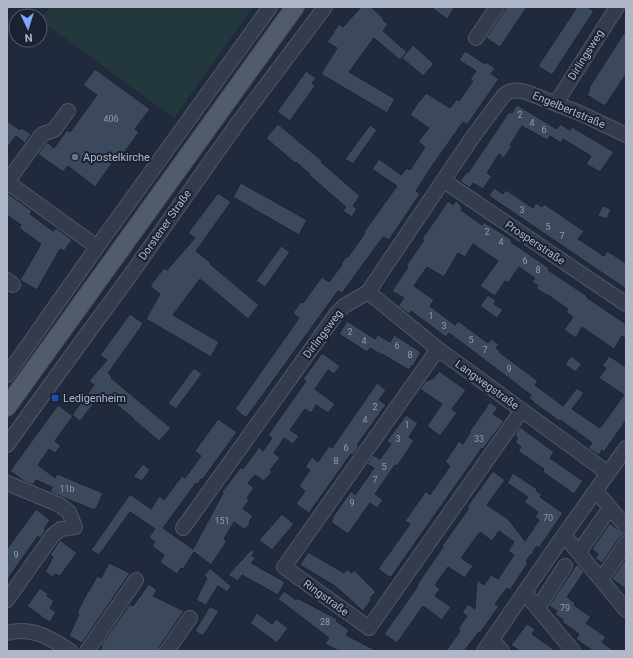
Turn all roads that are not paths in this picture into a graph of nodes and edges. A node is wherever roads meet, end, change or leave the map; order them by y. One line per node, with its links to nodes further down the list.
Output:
1 (270, 7): 13 (street)
2 (295, 7): 18 (main road, Dorstener Straße)
3 (325, 7): 20 (street, Dorstener Straße)
4 (497, 7): 6 (street)
5 (614, 8): 8 (street, Dirlingsweg)
6 (476, 38)
7 (511, 90): 8 (street, Engelbertstraße); 11 (street, Dirlingsweg)
8 (556, 103): 10 (street, Engelbertstraße)
9 (68, 111): 12 (street)
10 (626, 135)
11 (444, 181): 14 (street, Dirlingsweg); 15 (street, Prosperstraße)
12 (7, 182): 13 (street)
13 (97, 247): 17 (street)
14 (368, 292): 16 (street, Langwegstraße); 26 (street, Dirlingsweg)
15 (626, 304)
16 (438, 349): 19 (street, Langwegstraße); 19 (street, Ringstraße)
17 (7, 374)
18 (7, 407)
19 (522, 410): 22 (street, Langwegstraße)
20 (7, 445)
21 (626, 448): 22 (street)
22 (608, 473): 24 (street)
23 (7, 483): 35 (street)
24 (596, 491): 25 (street); 28 (street)
25 (610, 508): 27 (street); 30 (street)
26 (183, 528)
27 (626, 528)
28 (564, 535): 30 (street); 34 (street)
29 (626, 543): 33 (street)
30 (579, 552): 33 (street)
31 (565, 566): 36 (street)
32 (136, 580): 42 (street)
33 (601, 580): 37 (street)
34 (525, 593): 36 (street); 40 (street)
35 (7, 600)
36 (538, 608): 45 (street)
37 (626, 610)
38 (190, 618): 43 (street)
39 (7, 632): 41 (street)
40 (488, 645): 44 (street)
41 (70, 651)
42 (87, 651)
43 (167, 651)
44 (502, 651)
45 (573, 651)

